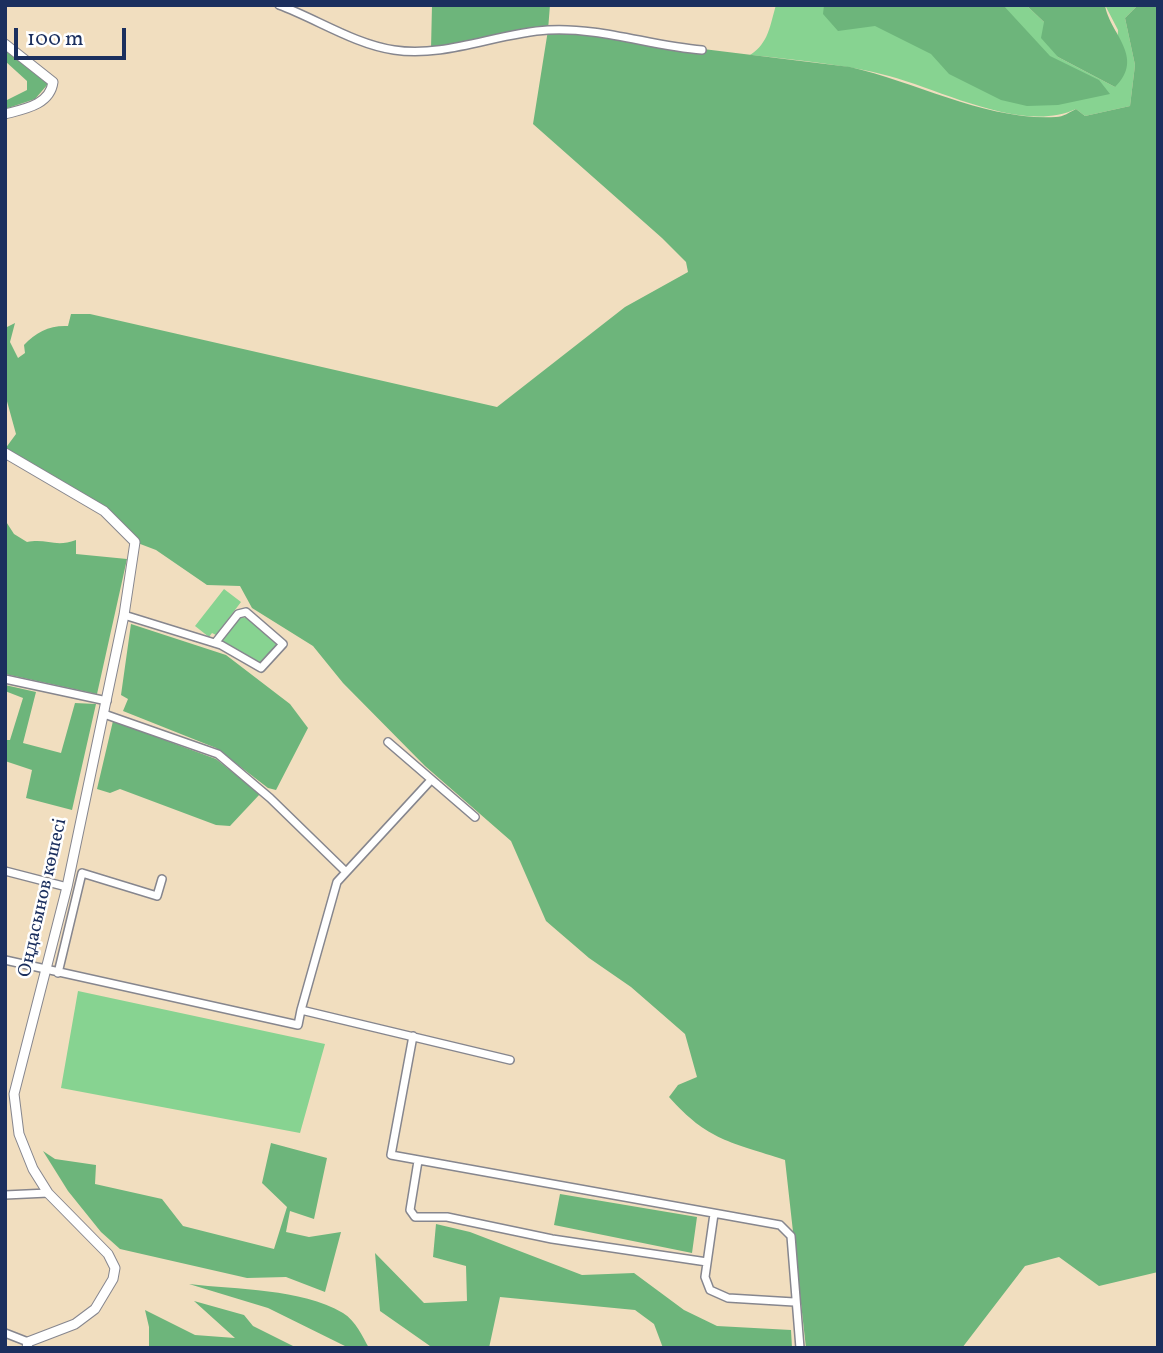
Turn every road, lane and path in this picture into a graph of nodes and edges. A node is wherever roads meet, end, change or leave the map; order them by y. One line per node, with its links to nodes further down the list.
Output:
1 (279, 5): 3 (street)
2 (5, 44): 4 (street)
3 (702, 50)
4 (5, 114)
5 (5, 453): 6 (street, Оңдасынов көшесі)
6 (124, 615): 7 (street); 9 (street, Оңдасынов көшесі)
7 (215, 643): 7 (street)
8 (5, 679): 9 (street)
9 (107, 701): 10 (street, Оңдасынов көшесі)
10 (104, 714): 15 (street); 17 (street, Оңдасынов көшесі)
11 (388, 742): 12 (street)
12 (431, 780): 13 (street); 15 (street)
13 (475, 817)
14 (5, 871): 17 (street)
15 (345, 871): 21 (street)
16 (162, 879): 20 (street)
17 (67, 887): 19 (street, Оңдасынов көшесі)
18 (5, 960): 19 (street)
19 (46, 970): 20 (street); 24 (street, Оңдасынов көшесі)
20 (58, 972): 21 (street)
21 (301, 1010): 22 (street)
22 (413, 1037): 23 (street); 25 (street)
23 (510, 1059)
24 (10, 1093): 26 (street, Оңдасынов көшесі)
25 (418, 1161): 28 (street); 29 (street)
26 (48, 1193): 27 (street); 32 (street, Оңдасынов көшесі)
27 (5, 1195)
28 (714, 1214): 29 (street); 30 (street)
29 (707, 1262): 30 (street)
30 (794, 1302): 33 (street)
31 (5, 1333): 32 (street, Оңдасынов көшесі)
32 (27, 1345)
33 (800, 1348)

